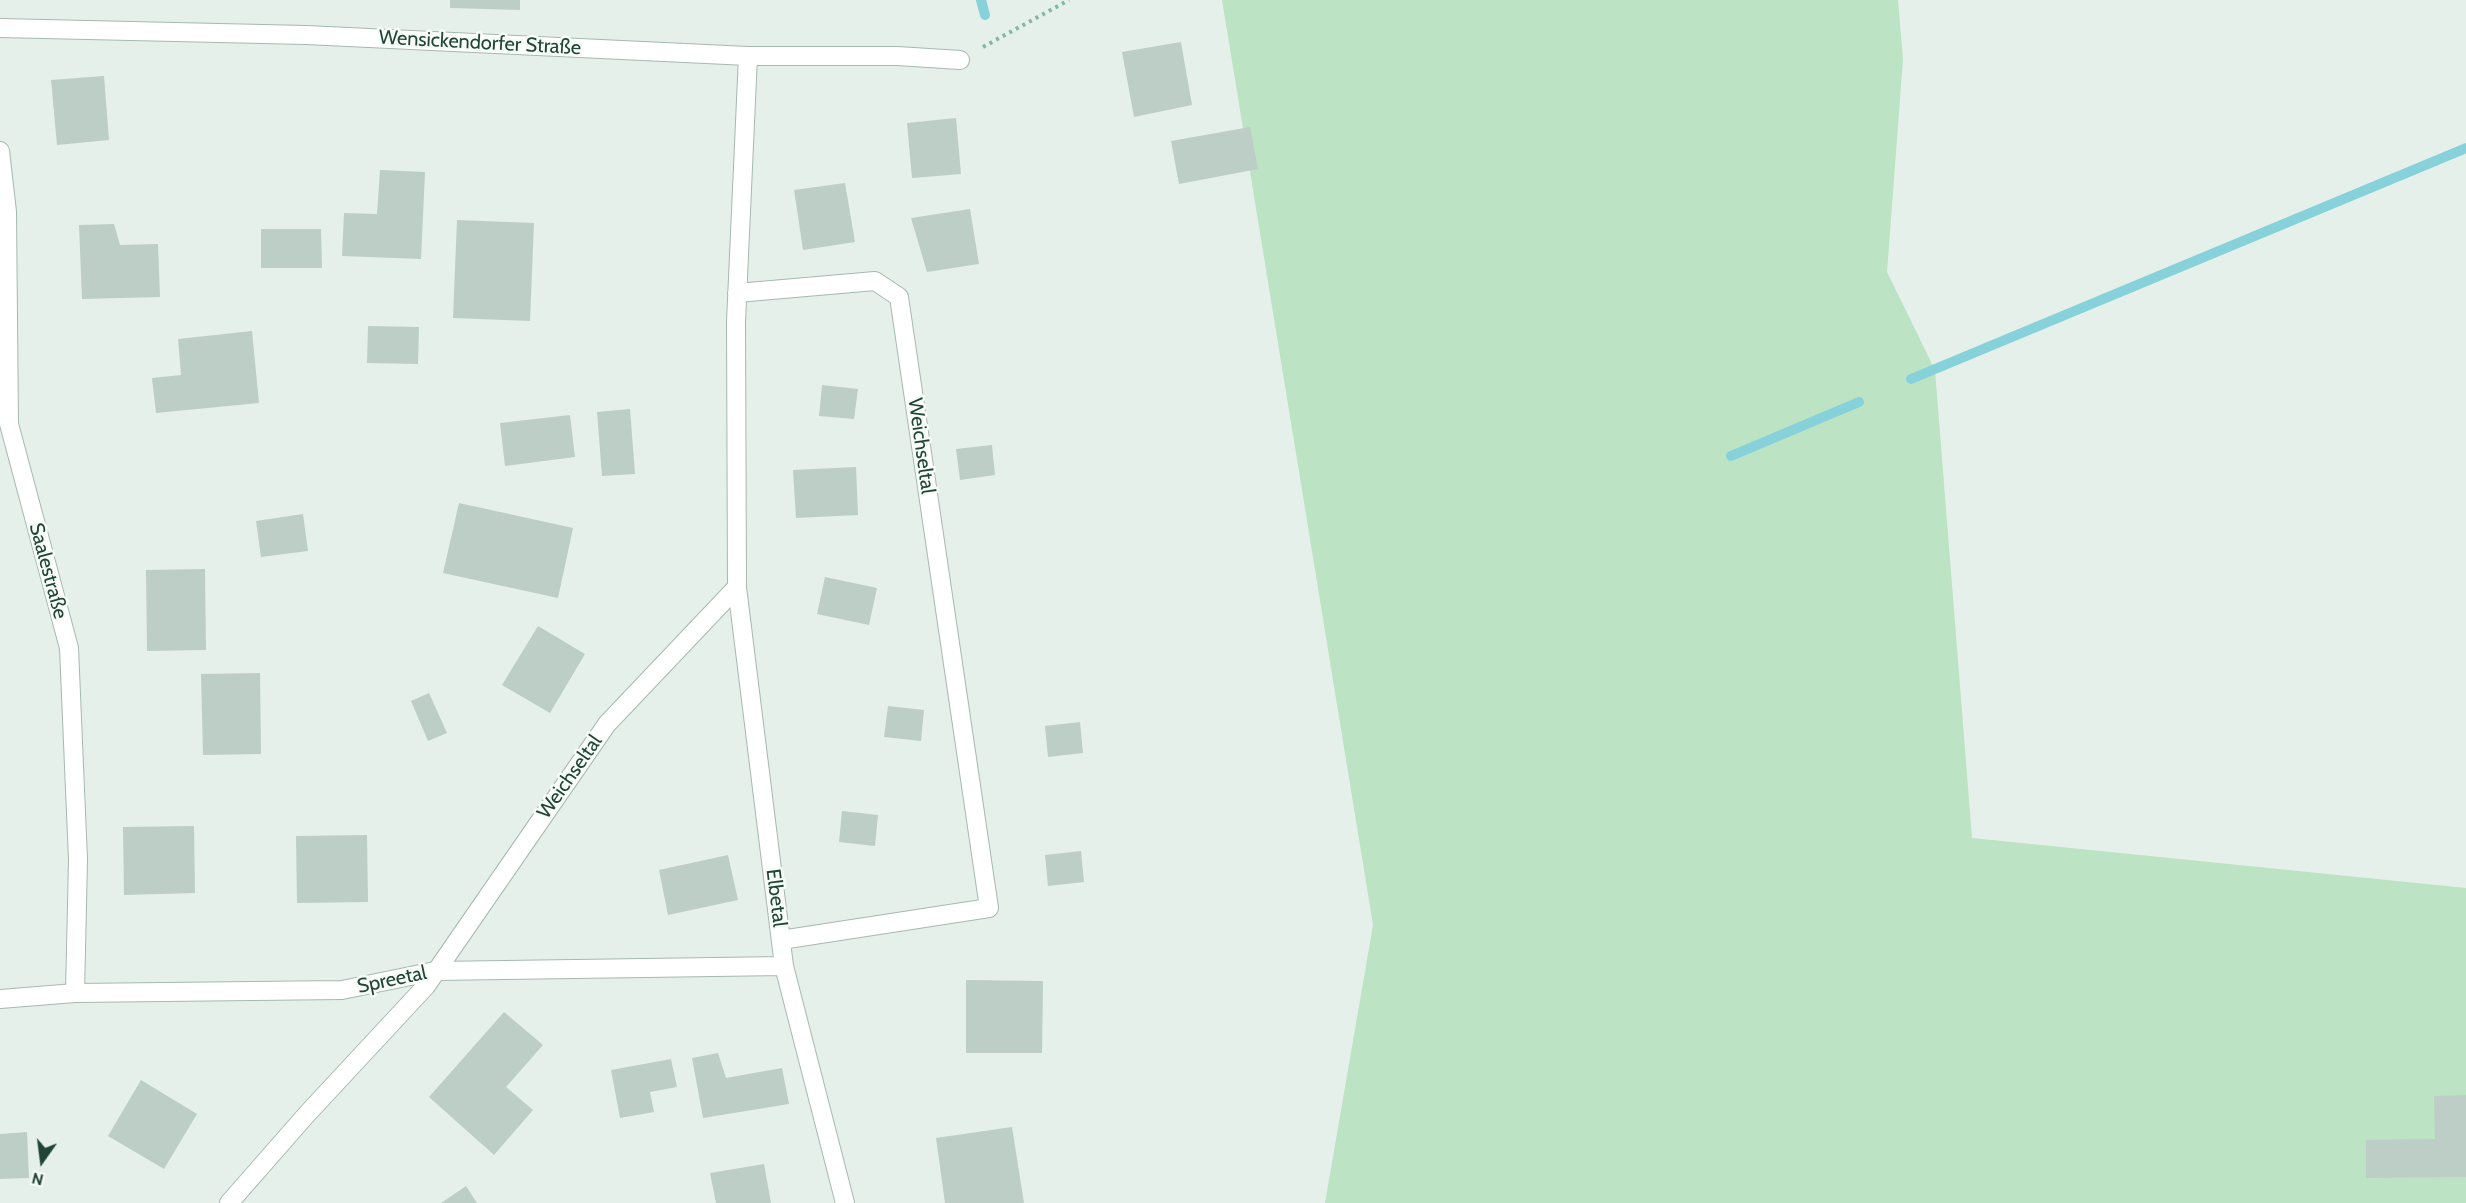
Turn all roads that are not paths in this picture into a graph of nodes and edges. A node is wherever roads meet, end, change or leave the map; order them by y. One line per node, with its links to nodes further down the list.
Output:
1 (0, 28): 2 (street, Wensickendorfer Straße)
2 (748, 56): 3 (street, Wensickendorfer Straße); 5 (street)
3 (960, 60)
4 (0, 151): 10 (street, Saalestraße)
5 (737, 293): 6 (street); 7 (street, Weichseltal)
6 (737, 587): 7 (street, Elbetal); 9 (street, Weichseltal)
7 (781, 940): 8 (street, Elbetal)
8 (784, 966): 9 (street, Spreetal); 13 (street, Elbetal)
9 (435, 971): 10 (street, Spreetal); 12 (street, Weichseltal)
10 (75, 993): 11 (street, Spreetal)
11 (0, 999)
12 (230, 1203)
13 (845, 1203)

